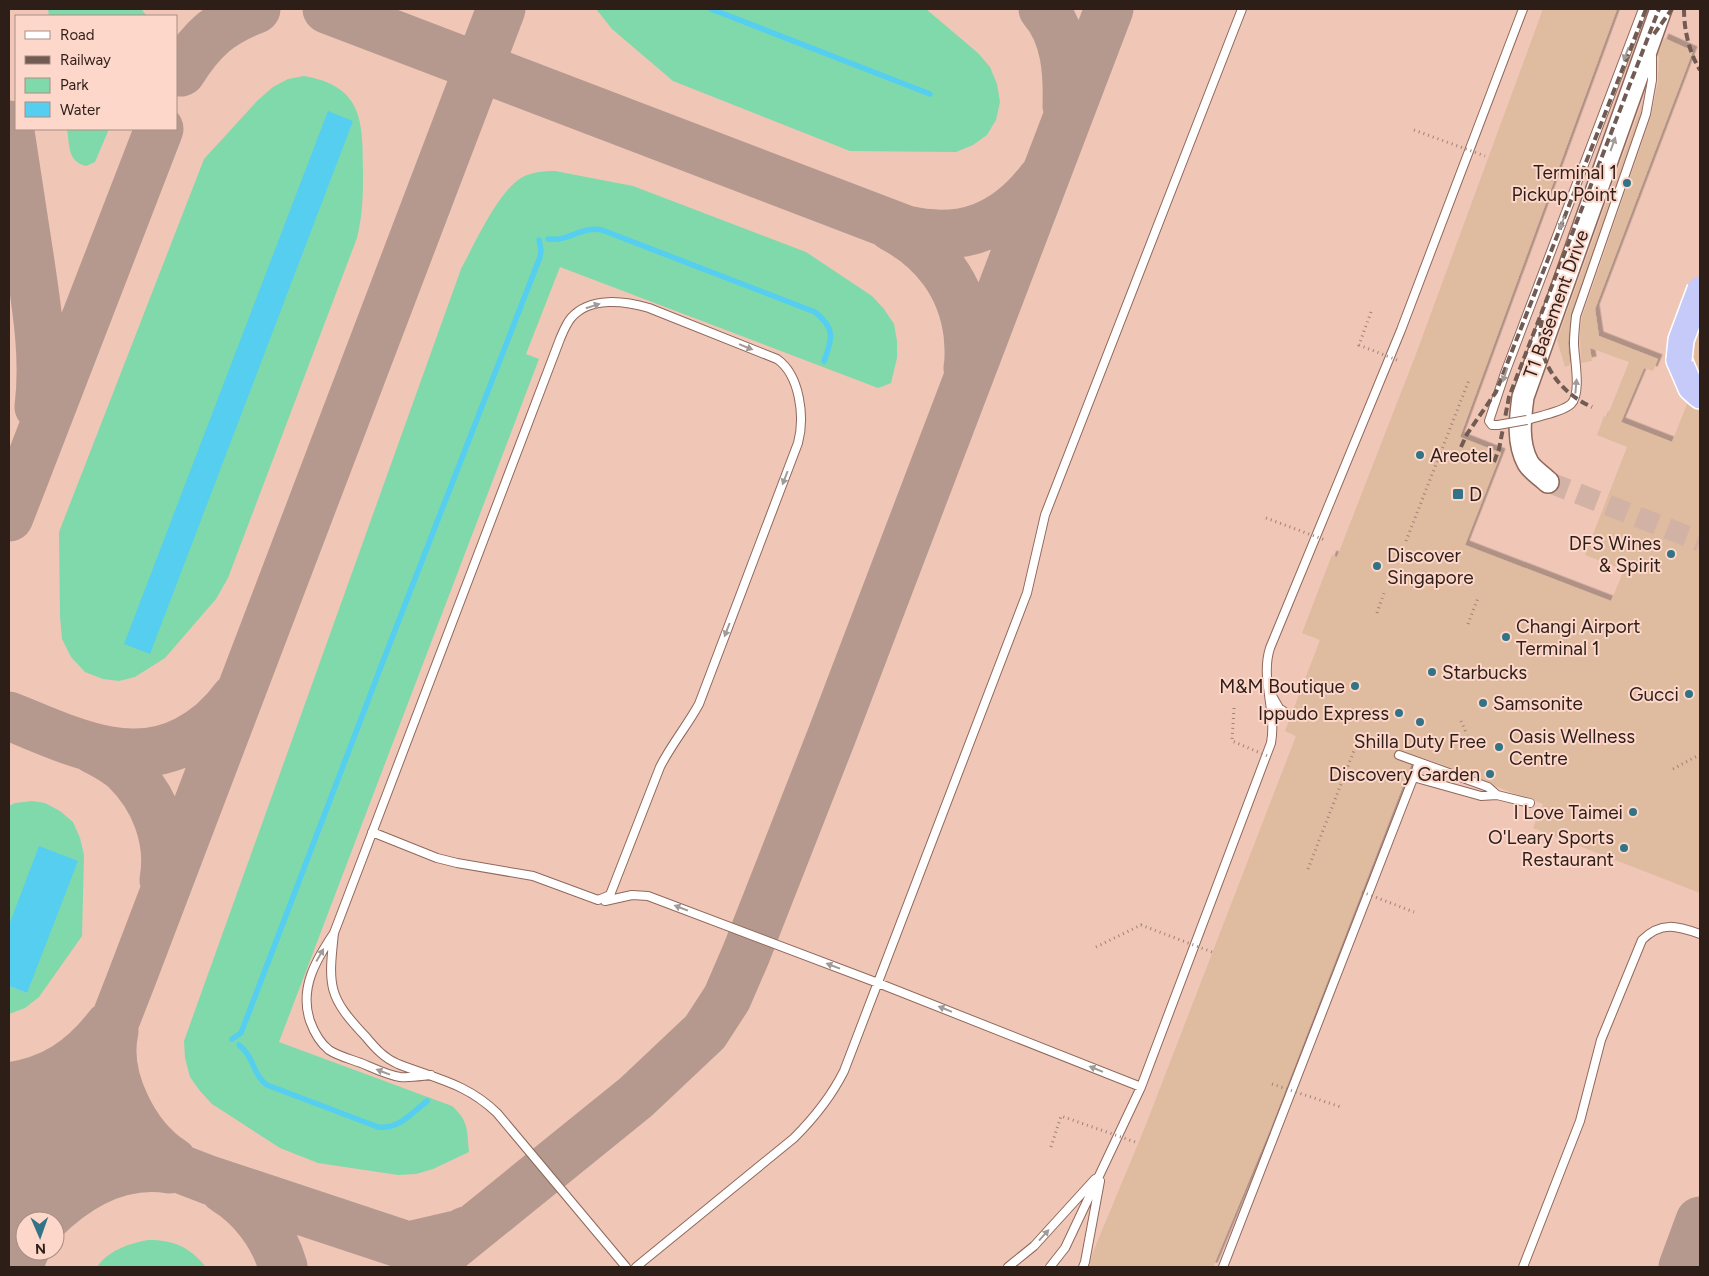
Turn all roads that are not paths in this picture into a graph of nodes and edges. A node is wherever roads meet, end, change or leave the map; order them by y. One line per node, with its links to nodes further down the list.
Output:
1 (1242, 9): 21 (lane)
2 (1523, 9): 10 (lane)
3 (1643, 9): 5 (lane, one-way to 5, bridge)
4 (1661, 9): 5 (main road, T1 Basement Drive)
5 (1652, 34): 9 (main road, T1 Basement Drive, one-way to 5)
6 (1700, 278): 8 (lane)
7 (1700, 288): 8 (highway, bridge)
8 (1698, 399)
9 (1548, 482)
10 (1268, 685): 11 (lane); 23 (lane)
11 (1286, 713)
12 (1399, 756): 13 (lane)
13 (1419, 763): 14 (lane); 15 (lane)
14 (1413, 777): 15 (lane); 30 (lane)
15 (1497, 795): 16 (lane)
16 (1530, 803)
17 (372, 832): 18 (lane); 18 (lane, one-way to 18); 19 (lane)
18 (598, 900): 21 (lane, one-way to 18)
19 (334, 933): 22 (lane); 22 (lane, one-way to 19)
20 (1700, 934): 31 (lane)
21 (878, 983): 23 (lane, one-way to 21); 26 (lane)
22 (431, 1075): 25 (lane)
23 (1141, 1087): 24 (lane)
24 (1102, 1172): 27 (lane, one-way to 24); 28 (lane); 29 (lane)
25 (626, 1267)
26 (636, 1267)
27 (1008, 1267)
28 (1050, 1267)
29 (1083, 1267)
30 (1223, 1267)
31 (1523, 1267)

